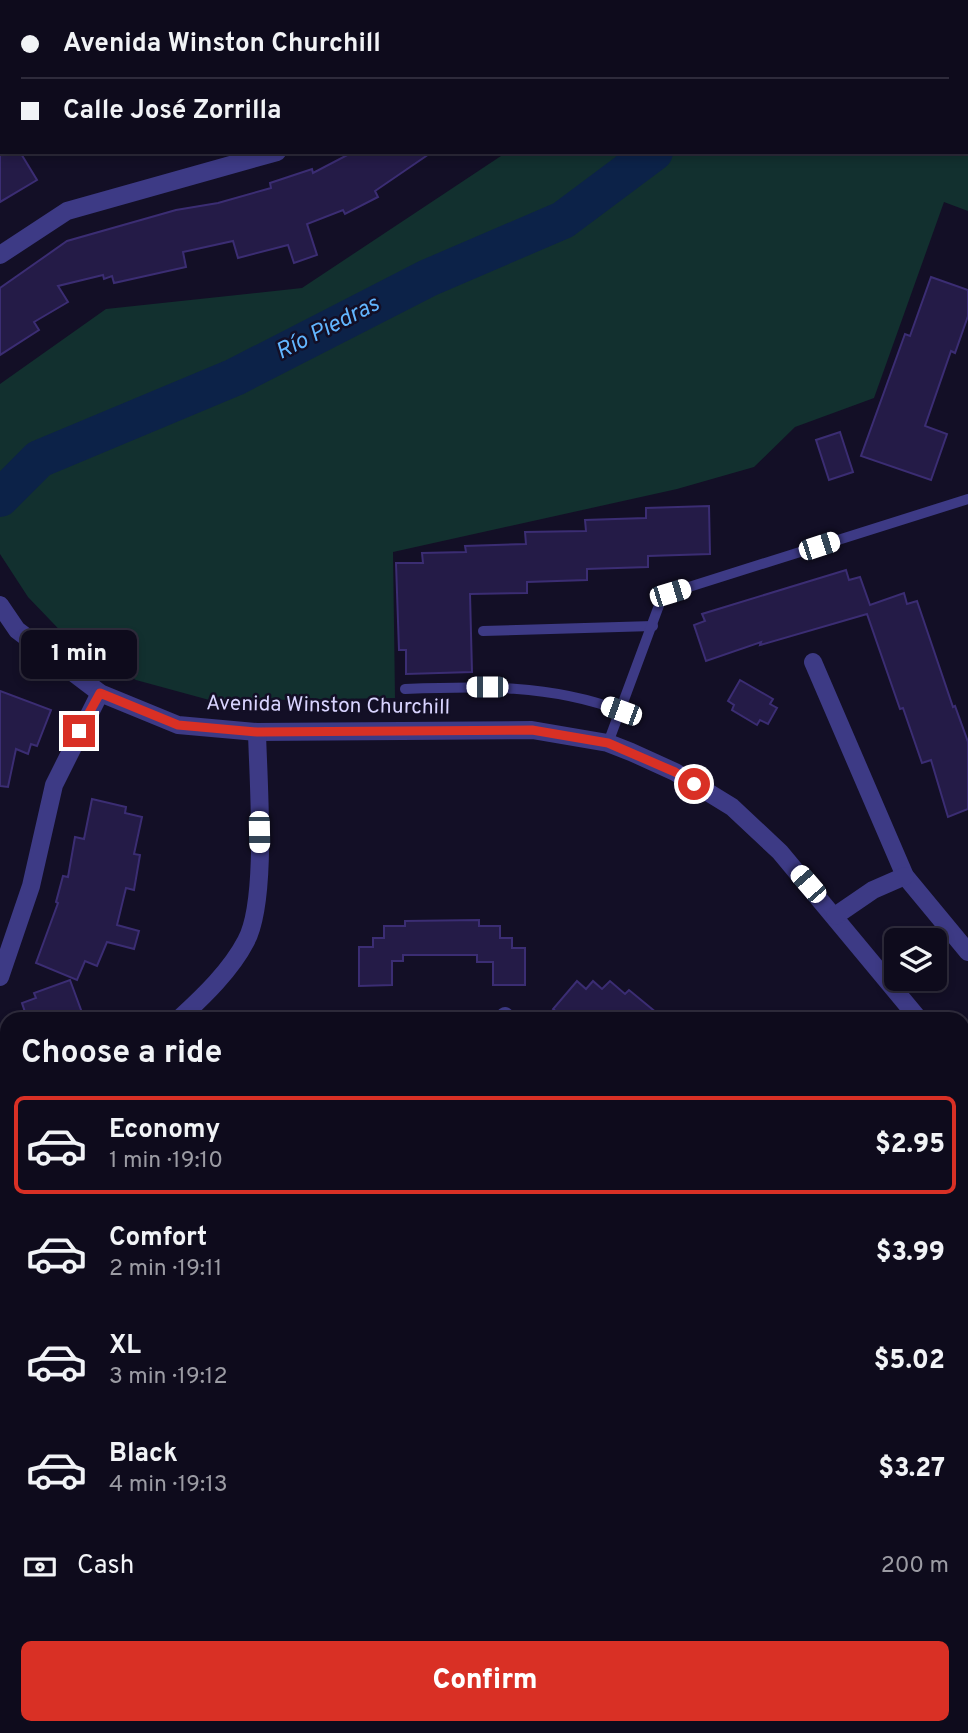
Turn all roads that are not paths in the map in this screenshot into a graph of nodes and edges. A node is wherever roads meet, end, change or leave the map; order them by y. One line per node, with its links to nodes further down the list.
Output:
1 (270, 154): 2 (street)
2 (0, 255)
3 (968, 499): 5 (lane)
4 (0, 605): 9 (street, Avenida Winston Churchill)
5 (653, 626): 6 (lane); 10 (lane)
6 (483, 631)
7 (813, 662): 13 (street)
8 (405, 689): 10 (lane)
9 (100, 693): 11 (street, Avenida Winston Churchill); 16 (street)
10 (621, 711): 12 (lane)
11 (257, 732): 12 (street, Avenida Winston Churchill); 17 (street)
12 (608, 743): 14 (street, Avenida Winston Churchill)
13 (905, 876): 14 (street); 15 (street)
14 (835, 916): 18 (street, Avenida Winston Churchill)
15 (968, 952)
16 (0, 977)
17 (186, 1012)
18 (913, 1012)

